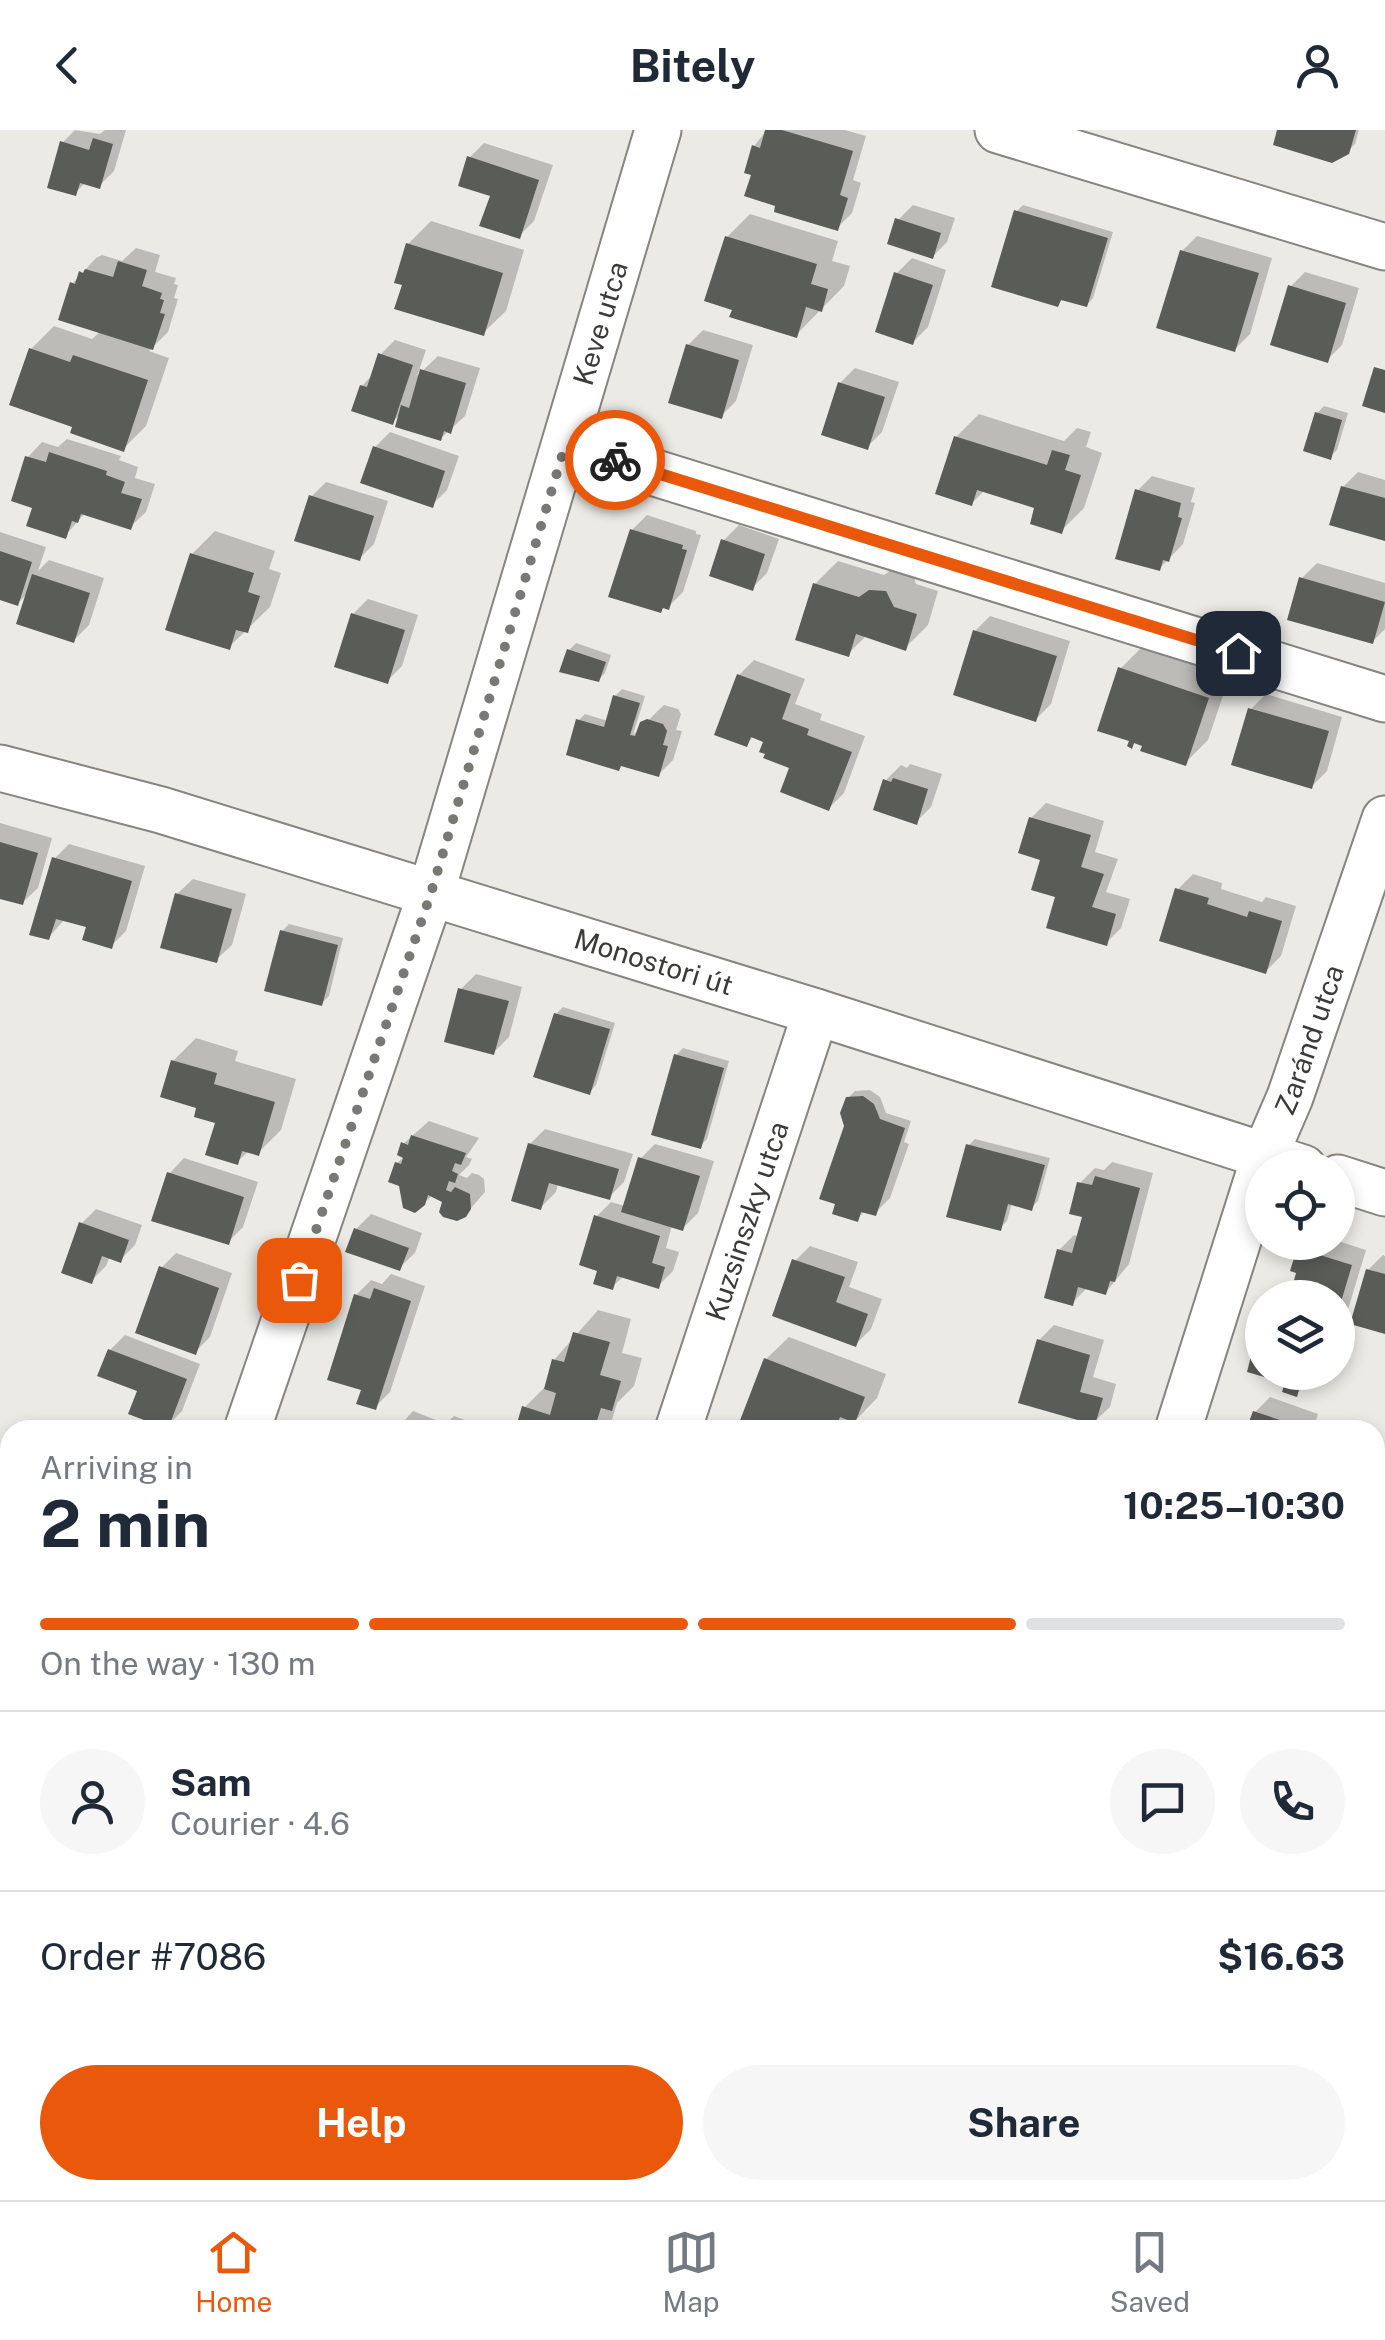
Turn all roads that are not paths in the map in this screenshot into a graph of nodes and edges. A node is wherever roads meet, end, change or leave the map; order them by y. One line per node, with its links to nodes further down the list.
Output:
1 (658, 130): 4 (street, Keve utca)
2 (998, 130): 3 (street)
3 (1385, 246)
4 (565, 446): 5 (street); 8 (street, Keve utca)
5 (1385, 698)
6 (0, 768): 8 (street, Monostori út)
7 (1385, 819): 11 (street, Zaránd utca)
8 (431, 893): 9 (street, Monostori út); 15 (street, Keve utca)
9 (816, 1012): 10 (street, Monostori út); 16 (street, Kuzsinszky utca)
10 (1249, 1150)
11 (1285, 1150)
12 (1355, 1184): 13 (street)
13 (1385, 1194)
14 (1245, 1260): 17 (street, Zaránd utca)
15 (250, 1420)
16 (681, 1420)
17 (1182, 1420)

